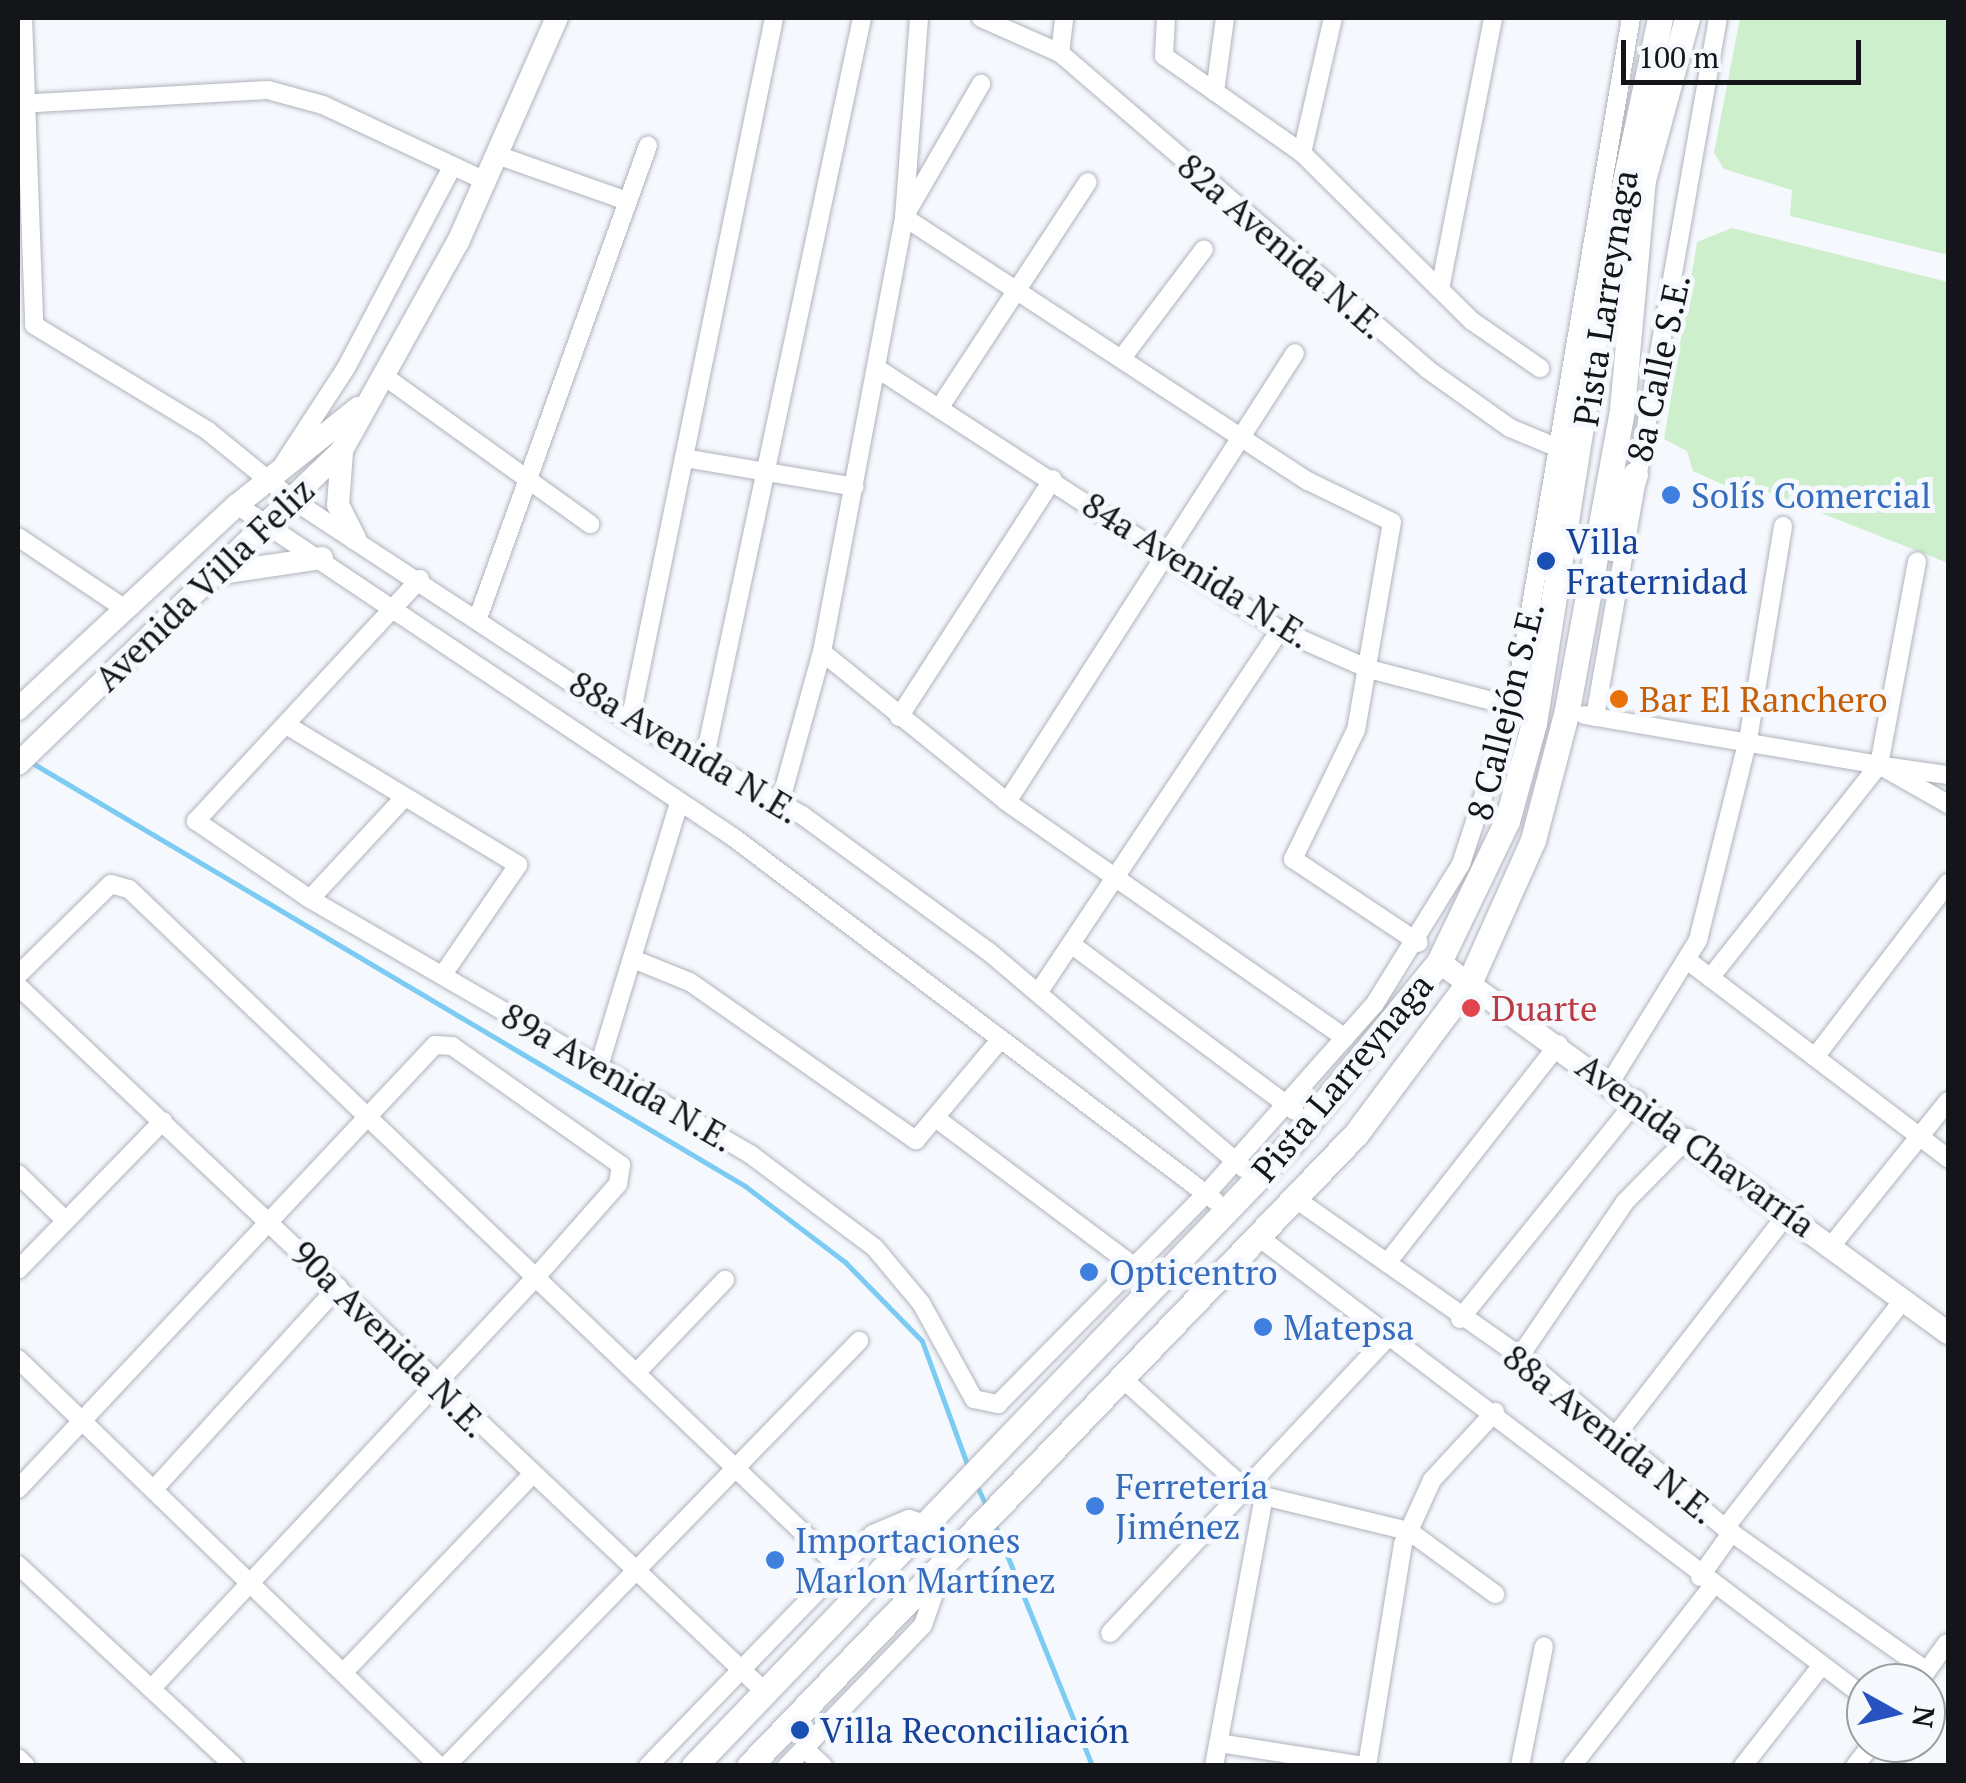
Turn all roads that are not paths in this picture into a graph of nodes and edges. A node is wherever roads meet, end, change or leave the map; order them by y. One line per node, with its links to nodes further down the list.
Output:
1 (23, 18): 19 (street)
2 (557, 18): 22 (street, Avenida Villa Feliz)
3 (774, 18): 40 (street)
4 (862, 18): 41 (street)
5 (919, 18): 27 (street)
6 (981, 18): 16 (street, 82a Avenida N.E.)
7 (1064, 18): 16 (street)
8 (1166, 18): 18 (street)
9 (1225, 18): 18 (street)
10 (1333, 18): 21 (street)
11 (1493, 18): 30 (street)
12 (1631, 18): 38 (street, 8 Callejón S.E.)
13 (1660, 18): 72 (main road, Pista Larreynaga)
14 (1690, 18): 63 (main road, Pista Larreynaga)
15 (1718, 18): 42 (street, 8a Calle S.E.)
16 (1060, 53): 38 (street, 82a Avenida N.E.)
17 (981, 84): 27 (street)
18 (1215, 92): 21 (street)
19 (20, 104): 23 (street); 45 (street, 88a Avenida N.E.)
20 (648, 144): 26 (street)
21 (1302, 153): 30 (street)
22 (497, 155): 24 (street, Avenida Villa Feliz); 26 (street)
23 (452, 167): 24 (street); 45 (street)
24 (485, 181): 35 (street, Avenida Villa Feliz)
25 (1088, 182): 29 (street)
26 (627, 200): 43 (street)
27 (904, 217): 29 (street); 34 (street)
28 (1204, 249): 32 (street)
29 (1018, 286): 32 (street); 36 (street)
30 (1440, 290): 33 (street)
31 (1294, 352): 37 (street)
32 (1122, 358): 37 (street)
33 (1540, 368)
34 (878, 369): 36 (street, 84a Avenida N.E.); 46 (street)
35 (380, 384): 39 (street, Avenida Villa Feliz); 43 (street); 45 (street, Avenida Villa Feliz)
36 (940, 407): 44 (street, 84a Avenida N.E.)
37 (1239, 438): 54 (street); 65 (street)
38 (1558, 448): 66 (street, 8 Callejón S.E.)
39 (342, 450): 47 (street, Avenida Villa Feliz); 53 (street)
40 (684, 458): 41 (street); 71 (street)
41 (766, 473): 46 (street); 75 (street)
42 (1635, 474): 63 (main road); 70 (street, 8a Calle S.E.)
43 (522, 477): 50 (street); 61 (street)
44 (1052, 479): 54 (street, 84a Avenida N.E.); 69 (street)
45 (274, 482): 47 (street, 88a Avenida N.E.); 48 (street, Avenida Villa Feliz)
46 (854, 487): 64 (street)
47 (293, 500): 49 (street, Avenida Villa Feliz); 53 (street, 88a Avenida N.E.)
48 (237, 505): 49 (street, 88a Avenida N.E.); 60 (street, Avenida Villa Feliz)
49 (270, 523): 55 (street, 88a Avenida N.E.); 57 (street, Avenida Villa Feliz)
50 (590, 524)
51 (1783, 526): 74 (street)
52 (18, 537): 60 (street)
53 (356, 539): 58 (street, 88a Avenida N.E.)
54 (1165, 553): 62 (street, 84a Avenida N.E.); 80 (street)
55 (322, 558): 57 (street); 59 (street, 88a Avenida N.E.)
56 (1917, 562): 77 (street)
57 (218, 574): 76 (street, Avenida Villa Feliz)
58 (420, 579): 59 (street); 61 (street, 88a Avenida N.E.)
59 (395, 605): 73 (street); 81 (street, 88a Avenida N.E.)
60 (126, 609): 67 (street, Avenida Villa Feliz)
61 (479, 615): 71 (street, 88a Avenida N.E.)
62 (1280, 630): 65 (street, 84a Avenida N.E.); 84 (street)
63 (1580, 638): 68 (main road, Pista Larreynaga)
64 (822, 652): 69 (street); 82 (street)
65 (1369, 669): 66 (street, 84a Avenida N.E.); 87 (street)
66 (1514, 700): 72 (street); 87 (street, 8 Callejón S.E.)
67 (18, 710)
68 (1567, 710): 70 (street); 95 (main road, Pista Larreynaga)
69 (899, 717): 80 (street)
70 (1595, 717): 74 (street)
71 (630, 721): 75 (street, 88a Avenida N.E.)
72 (1534, 723): 91 (main road, Pista Larreynaga)
73 (288, 726): 79 (street); 86 (street, 89a Avenida N.E.)
74 (1748, 740): 77 (street); 90 (street)
75 (704, 762): 82 (street, 88a Avenida N.E.)
76 (18, 764)
77 (1879, 765): 78 (street); 83 (street); 94 (street)
78 (1948, 776)
79 (404, 798): 86 (street); 92 (street)
80 (1007, 802): 84 (street)
81 (678, 804): 89 (street); 99 (street, 88a Avenida N.E.)
82 (780, 804): 97 (street, 88a Avenida N.E.)
83 (1948, 804)
84 (1116, 878): 88 (street); 98 (street)
85 (1948, 883): 101 (street)
86 (310, 899): 92 (street, 89a Avenida N.E.)
87 (1419, 943): 98 (street, 8 Callejón S.E.)
88 (1071, 944): 97 (street); 106 (street)
89 (633, 959): 102 (street); 107 (street)
90 (1687, 960): 94 (street); 103 (street)
91 (1438, 962): 95 (street, Avenida Chavarría); 110 (main road, Pista Larreynaga)
92 (444, 973): 102 (street, 89a Avenida N.E.)
93 (18, 975): 108 (street)
94 (1710, 978): 101 (street)
95 (1470, 981): 100 (street, Avenida Chavarría); 117 (main road, Pista Larreynaga)
96 (18, 986): 109 (street, 90a Avenida N.E.)
97 (1038, 992): 114 (street, 88a Avenida N.E.)
98 (1345, 1038): 106 (street, 8 Callejón S.E.)
99 (999, 1040): 107 (street); 118 (street, 88a Avenida N.E.)
100 (1558, 1044): 103 (street, Avenida Chavarría); 124 (street)
101 (1815, 1057): 112 (street)
102 (600, 1063): 142 (street, 89a Avenida N.E.)
103 (1611, 1080): 104 (street, Avenida Chavarría)
104 (1637, 1100): 111 (street, Avenida Chavarría); 131 (street)
105 (1948, 1101): 112 (street)
106 (1287, 1104): 110 (street); 114 (street, 8 Callejón S.E.)
107 (937, 1118): 125 (street)
108 (366, 1120): 121 (street); 127 (street); 127 (street)
109 (162, 1121): 120 (street); 121 (street, 90a Avenida N.E.)
110 (1301, 1132): 116 (main road, Pista Larreynaga); 117 (main road)
111 (1688, 1138): 119 (street, Avenida Chavarría); 136 (street)
112 (1920, 1138): 113 (street); 123 (street)
113 (1948, 1158)
114 (1236, 1162): 116 (street, 88a Avenida N.E.); 118 (street, 8 Callejón S.E.)
115 (18, 1174): 120 (street)
116 (1256, 1178): 118 (main road, Pista Larreynaga)
117 (1293, 1198): 122 (main road, Pista Larreynaga); 124 (street, 88a Avenida N.E.)
118 (1216, 1202): 125 (street, 8 Callejón S.E.); 132 (main road, Pista Larreynaga)
119 (1788, 1212): 123 (street, Avenida Chavarría); 145 (street)
120 (65, 1220): 126 (street)
121 (272, 1223): 129 (street, 90a Avenida N.E.); 144 (street)
122 (1256, 1235): 134 (street, 88a Avenida N.E.); 140 (main road, Pista Larreynaga)
123 (1832, 1246): 130 (street, Avenida Chavarría)
124 (1387, 1264): 131 (street, 88a Avenida N.E.)
125 (1136, 1267): 138 (street, 8 Callejón S.E.)
126 (18, 1270)
127 (535, 1278): 139 (street); 141 (street)
128 (726, 1280): 139 (street)
129 (338, 1287): 141 (street, 90a Avenida N.E.); 149 (street)
130 (1903, 1300): 133 (street, Avenida Chavarría); 153 (street)
131 (1460, 1319): 136 (street, 88a Avenida N.E.)
132 (1115, 1326): 138 (main road, Pista Larreynaga); 146 (main road)
133 (1948, 1333)
134 (1390, 1336): 143 (street, 88a Avenida N.E.); 151 (street)
135 (859, 1341): 147 (street)
136 (1520, 1356): 145 (street, 88a Avenida N.E.)
137 (18, 1359): 144 (street)
138 (1059, 1362): 142 (street, 8 Callejón S.E.); 152 (main road, Pista Larreynaga)
139 (636, 1372): 147 (street)
140 (1123, 1379): 146 (main road, Pista Larreynaga); 151 (street)
141 (438, 1384): 148 (street, 90a Avenida N.E.); 159 (street)
142 (986, 1406)
143 (1495, 1412): 154 (street); 160 (street, 88a Avenida N.E.)
144 (84, 1421): 149 (street); 150 (street)
145 (1617, 1434): 153 (street, 88a Avenida N.E.)
146 (1061, 1444): 155 (main road, Pista Larreynaga)
147 (735, 1466): 157 (street); 158 (street)
148 (529, 1478): 158 (street, 90a Avenida N.E.); 168 (street)
149 (155, 1488): 159 (street)
150 (18, 1489)
151 (1256, 1492): 154 (street); 162 (street); 172 (street)
152 (925, 1524): 155 (main road); 157 (street); 164 (main road, Pista Larreynaga)
153 (1729, 1530): 160 (street); 165 (street, 88a Avenida N.E.)
154 (1408, 1532): 161 (street); 185 (street)
155 (952, 1553): 173 (street); 181 (main road, Pista Larreynaga)
156 (18, 1565): 170 (street)
157 (839, 1567): 166 (street)
158 (635, 1573): 166 (street, 90a Avenida N.E.); 177 (street)
159 (253, 1580): 168 (street); 170 (street)
160 (1705, 1582): 167 (street, 88a Avenida N.E.); 187 (street)
161 (1495, 1594)
162 (1110, 1633)
163 (1544, 1646): 186 (street)
164 (803, 1651): 171 (main road, Pista Larreynaga); 180 (main road)
165 (1905, 1663)
166 (738, 1666): 171 (street, 90a Avenida N.E.); 178 (street)
167 (1821, 1666): 169 (street, 88a Avenida N.E.); 188 (street)
168 (344, 1672): 177 (street)
169 (1846, 1684)
170 (152, 1688): 176 (street)
171 (764, 1691): 179 (main road, Pista Larreynaga)
172 (1219, 1743): 184 (street); 185 (street)
173 (805, 1749): 182 (street); 183 (street)
174 (18, 1758): 175 (street)
175 (26, 1766)
176 (234, 1766)
177 (442, 1766)
178 (648, 1766)
179 (694, 1766)
180 (715, 1766)
181 (749, 1766)
182 (787, 1766)
183 (823, 1766)
184 (1214, 1766)
185 (1366, 1766)
186 (1520, 1766)
187 (1572, 1766)
188 (1743, 1766)

